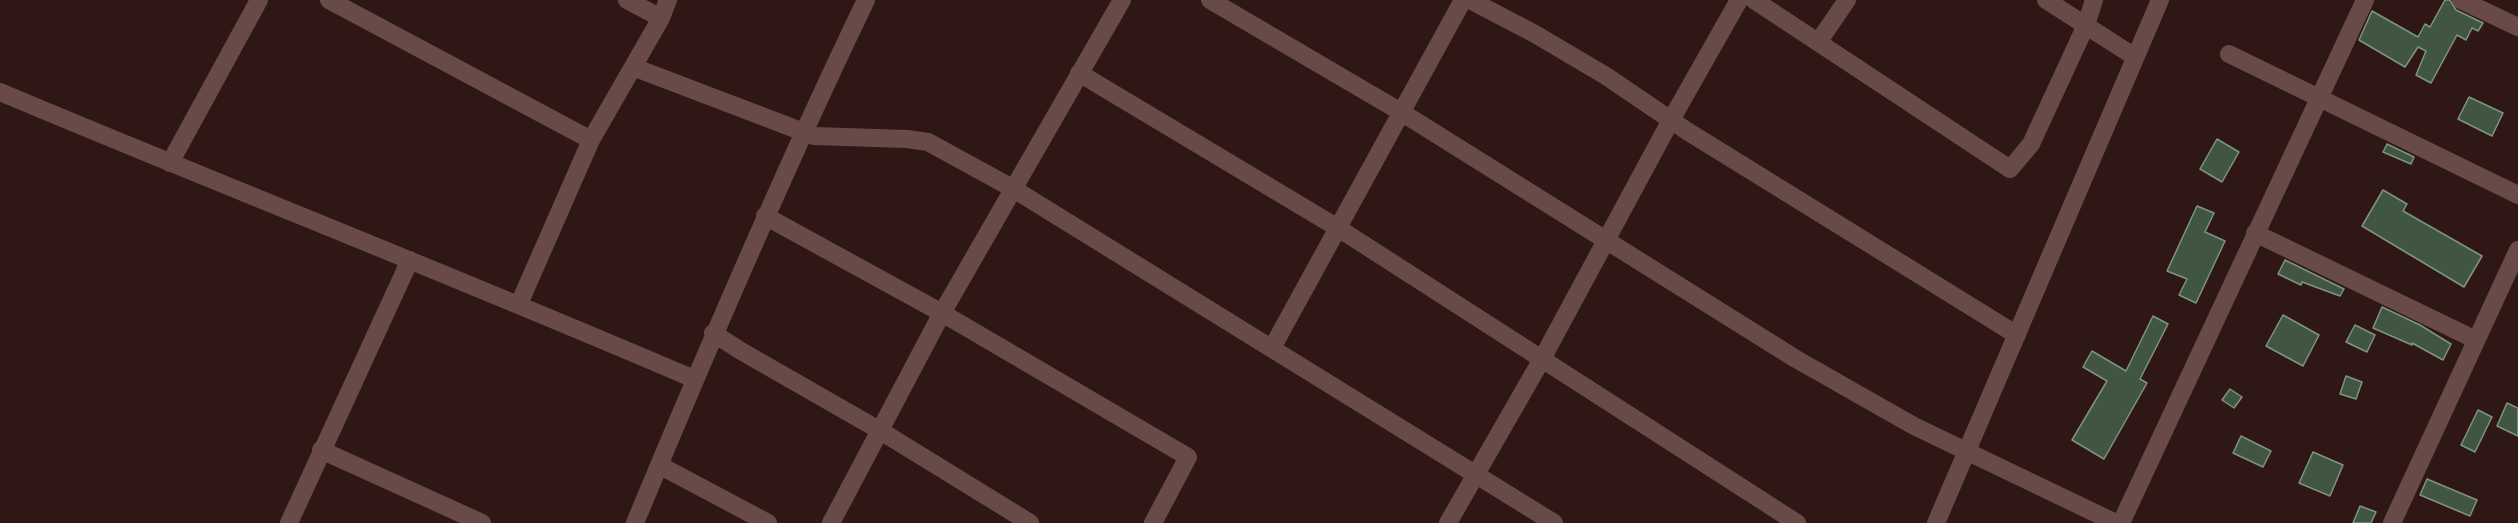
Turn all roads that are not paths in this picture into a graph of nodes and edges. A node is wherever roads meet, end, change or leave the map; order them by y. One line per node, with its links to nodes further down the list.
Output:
1 (259, 0): 32 (street)
2 (330, 0): 31 (street)
3 (627, 0): 18 (street)
4 (668, 0): 18 (street)
5 (866, 0): 30 (street)
6 (1122, 0): 25 (street)
7 (1210, 0): 28 (street)
8 (1463, 0): 28 (street)
9 (1470, 0): 29 (street)
10 (1739, 0): 29 (street)
11 (1754, 0): 21 (street)
12 (1847, 0): 21 (street)
13 (2046, 0): 19 (street)
14 (2094, 0): 19 (street)
15 (2160, 0): 23 (street)
16 (2365, 0): 27 (street)
17 (2461, 0): 20 (street)
18 (661, 18): 24 (street)
19 (2086, 25): 21 (street); 23 (street)
20 (2518, 27)
21 (1818, 41)
22 (2229, 54): 27 (street)
23 (2135, 57): 44 (street)
24 (633, 68): 30 (street); 31 (street)
25 (1079, 73): 33 (street); 36 (street)
26 (0, 92): 32 (street)
27 (2318, 97): 34 (street); 37 (street)
28 (1401, 112): 36 (street); 38 (street)
29 (1671, 120): 38 (street); 44 (street)
30 (802, 132): 33 (street); 35 (street)
31 (591, 140): 41 (street)
32 (170, 163): 40 (street)
33 (1012, 188): 42 (street); 46 (street)
34 (2518, 195)
35 (765, 216): 42 (street); 43 (street)
36 (1338, 228): 46 (street); 47 (street)
37 (2255, 233): 45 (street); 66 (street)
38 (1606, 242): 47 (street); 51 (street)
39 (2518, 250): 45 (street)
40 (410, 260): 41 (street); 50 (street)
41 (519, 304): 48 (street)
42 (942, 313): 49 (street); 60 (street)
43 (713, 333): 48 (street); 49 (street)
44 (2017, 335): 51 (street)
45 (2476, 340): 67 (street)
46 (1272, 348): 53 (street)
47 (1542, 359): 53 (street); 63 (street)
48 (694, 380): 52 (street)
49 (879, 430): 58 (street); 59 (street)
50 (321, 450): 54 (street); 55 (street)
51 (1967, 452): 64 (street); 65 (street)
52 (659, 465): 56 (street); 57 (street)
53 (1475, 473): 61 (street); 62 (street)
54 (289, 523)
55 (482, 523)
56 (635, 523)
57 (768, 523)
58 (831, 523)
59 (1030, 523)
60 (1153, 523)
61 (1448, 523)
62 (1554, 523)
63 (1797, 523)
64 (1936, 523)
65 (2116, 523)
66 (2121, 523)
67 (2392, 523)

